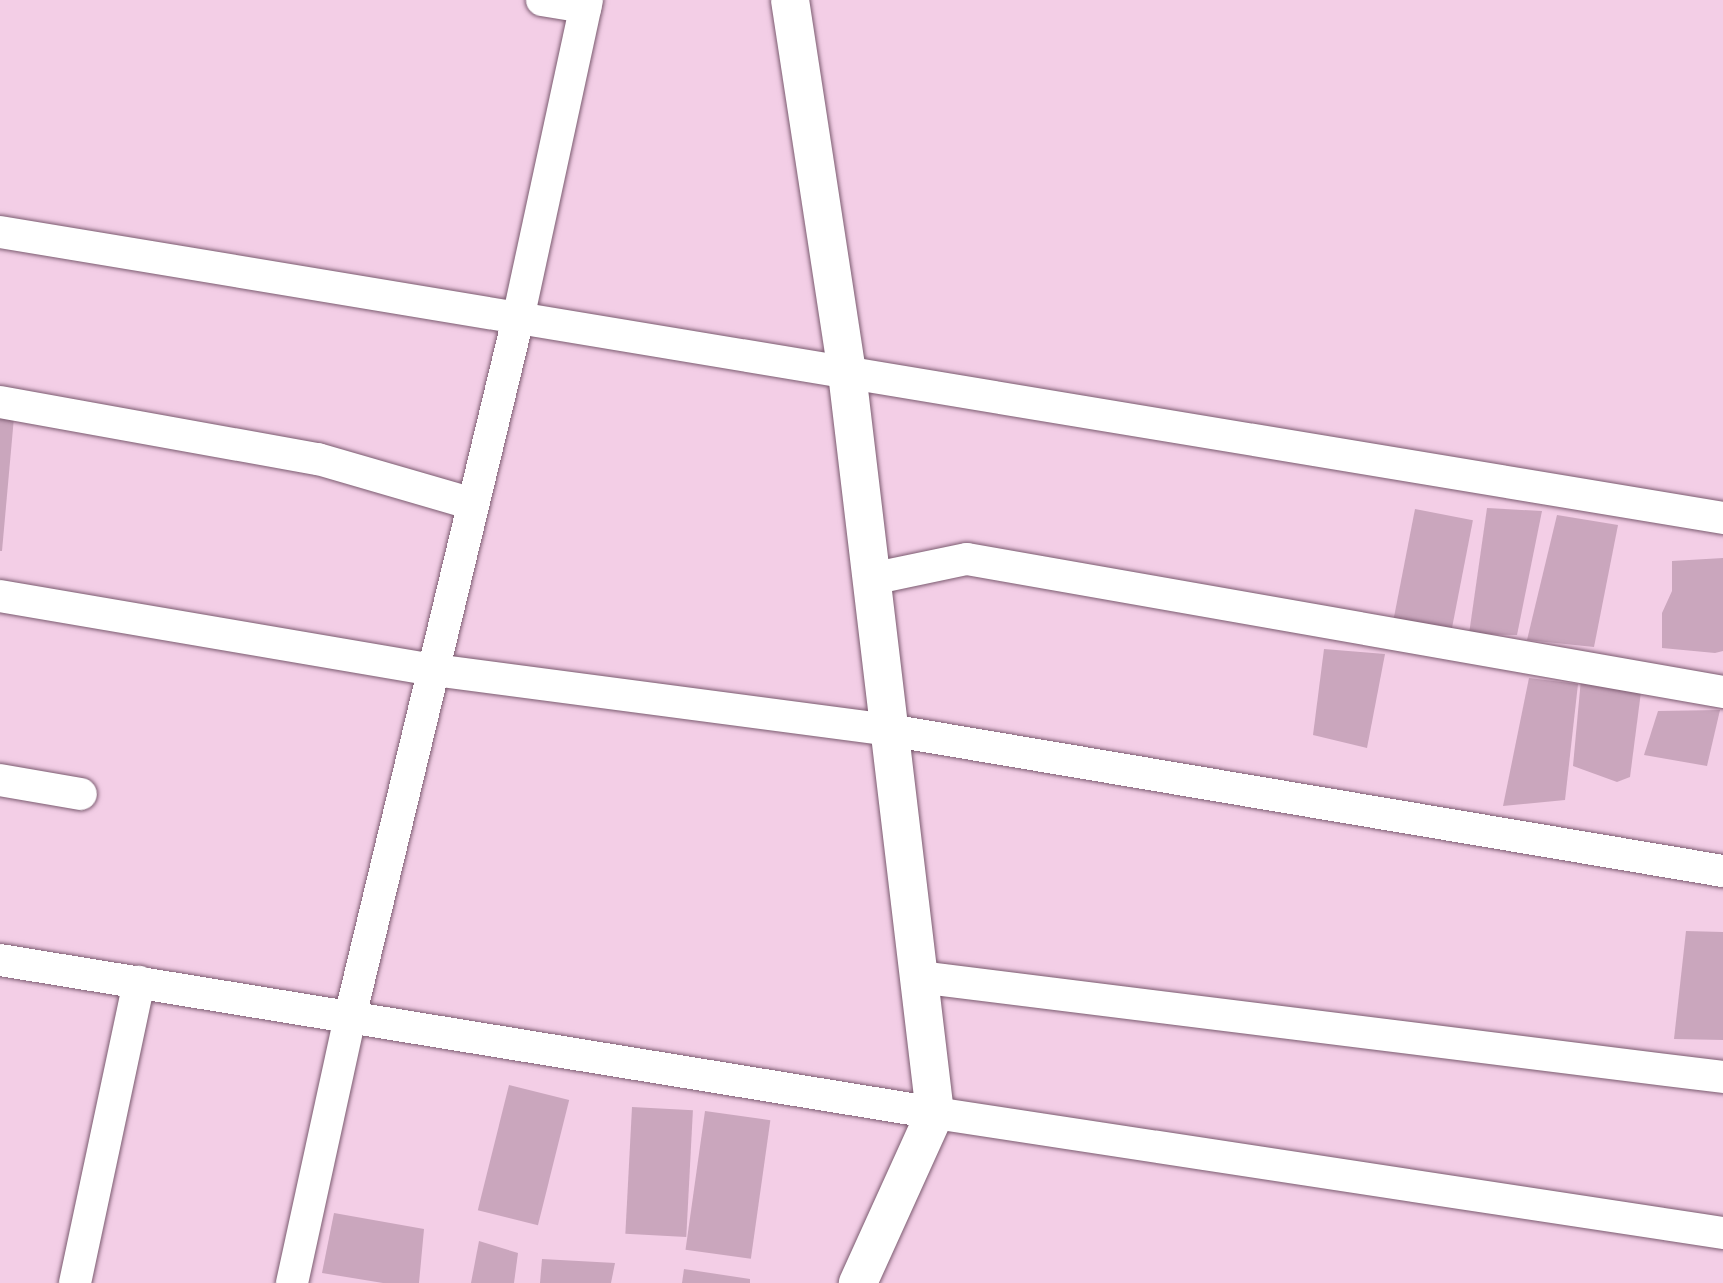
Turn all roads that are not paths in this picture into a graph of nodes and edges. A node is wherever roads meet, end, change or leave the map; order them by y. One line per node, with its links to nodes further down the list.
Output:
1 (542, 0): 3 (street)
2 (790, 0): 6 (main road)
3 (586, 4): 5 (street)
4 (0, 232): 5 (street)
5 (518, 319): 6 (street); 8 (street)
6 (847, 373): 9 (street); 10 (main road)
7 (0, 402): 8 (street)
8 (473, 504): 12 (street)
9 (1723, 518)
10 (871, 579): 13 (street); 14 (main road)
11 (0, 596): 12 (street)
12 (434, 670): 14 (street); 21 (street)
13 (1723, 692)
14 (889, 730): 17 (street); 19 (main road)
15 (0, 780): 16 (street)
16 (80, 794)
17 (1723, 871)
18 (0, 960): 20 (street)
19 (919, 977): 22 (street); 23 (main road)
20 (139, 982): 21 (street); 25 (street)
21 (350, 1017): 23 (street); 26 (street)
22 (1723, 1077)
23 (935, 1113): 24 (street); 27 (main road)
24 (1723, 1233)
25 (75, 1283)
26 (292, 1283)
27 (858, 1283)

